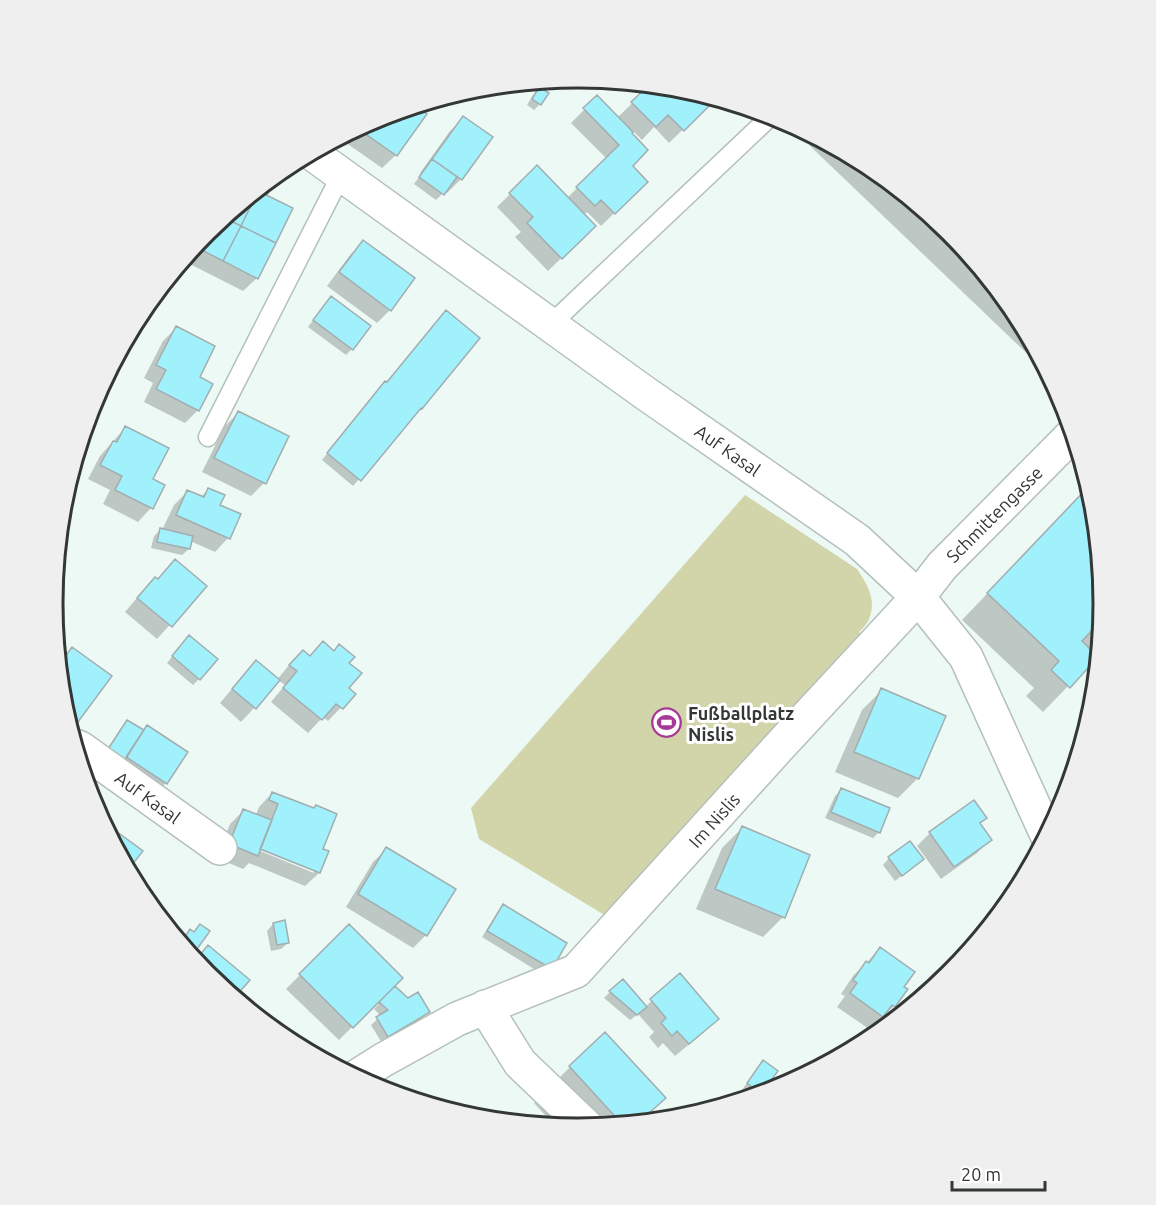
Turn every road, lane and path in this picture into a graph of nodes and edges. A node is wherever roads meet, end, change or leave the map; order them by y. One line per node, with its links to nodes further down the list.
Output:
1 (764, 123): 4 (lane)
2 (317, 158): 3 (street, Auf Kasal)
3 (341, 175): 4 (street, Auf Kasal); 5 (lane)
4 (550, 325): 7 (street, Auf Kasal)
5 (208, 437)
6 (1067, 440): 7 (street, Schmittengasse)
7 (918, 597): 9 (street, Auf Kasal); 11 (street, Im Nislis)
8 (86, 753): 10 (street, Auf Kasal)
9 (1042, 825)
10 (220, 848)
11 (485, 1007): 12 (street, Im Nislis); 13 (street)
12 (366, 1071)
13 (578, 1118)

